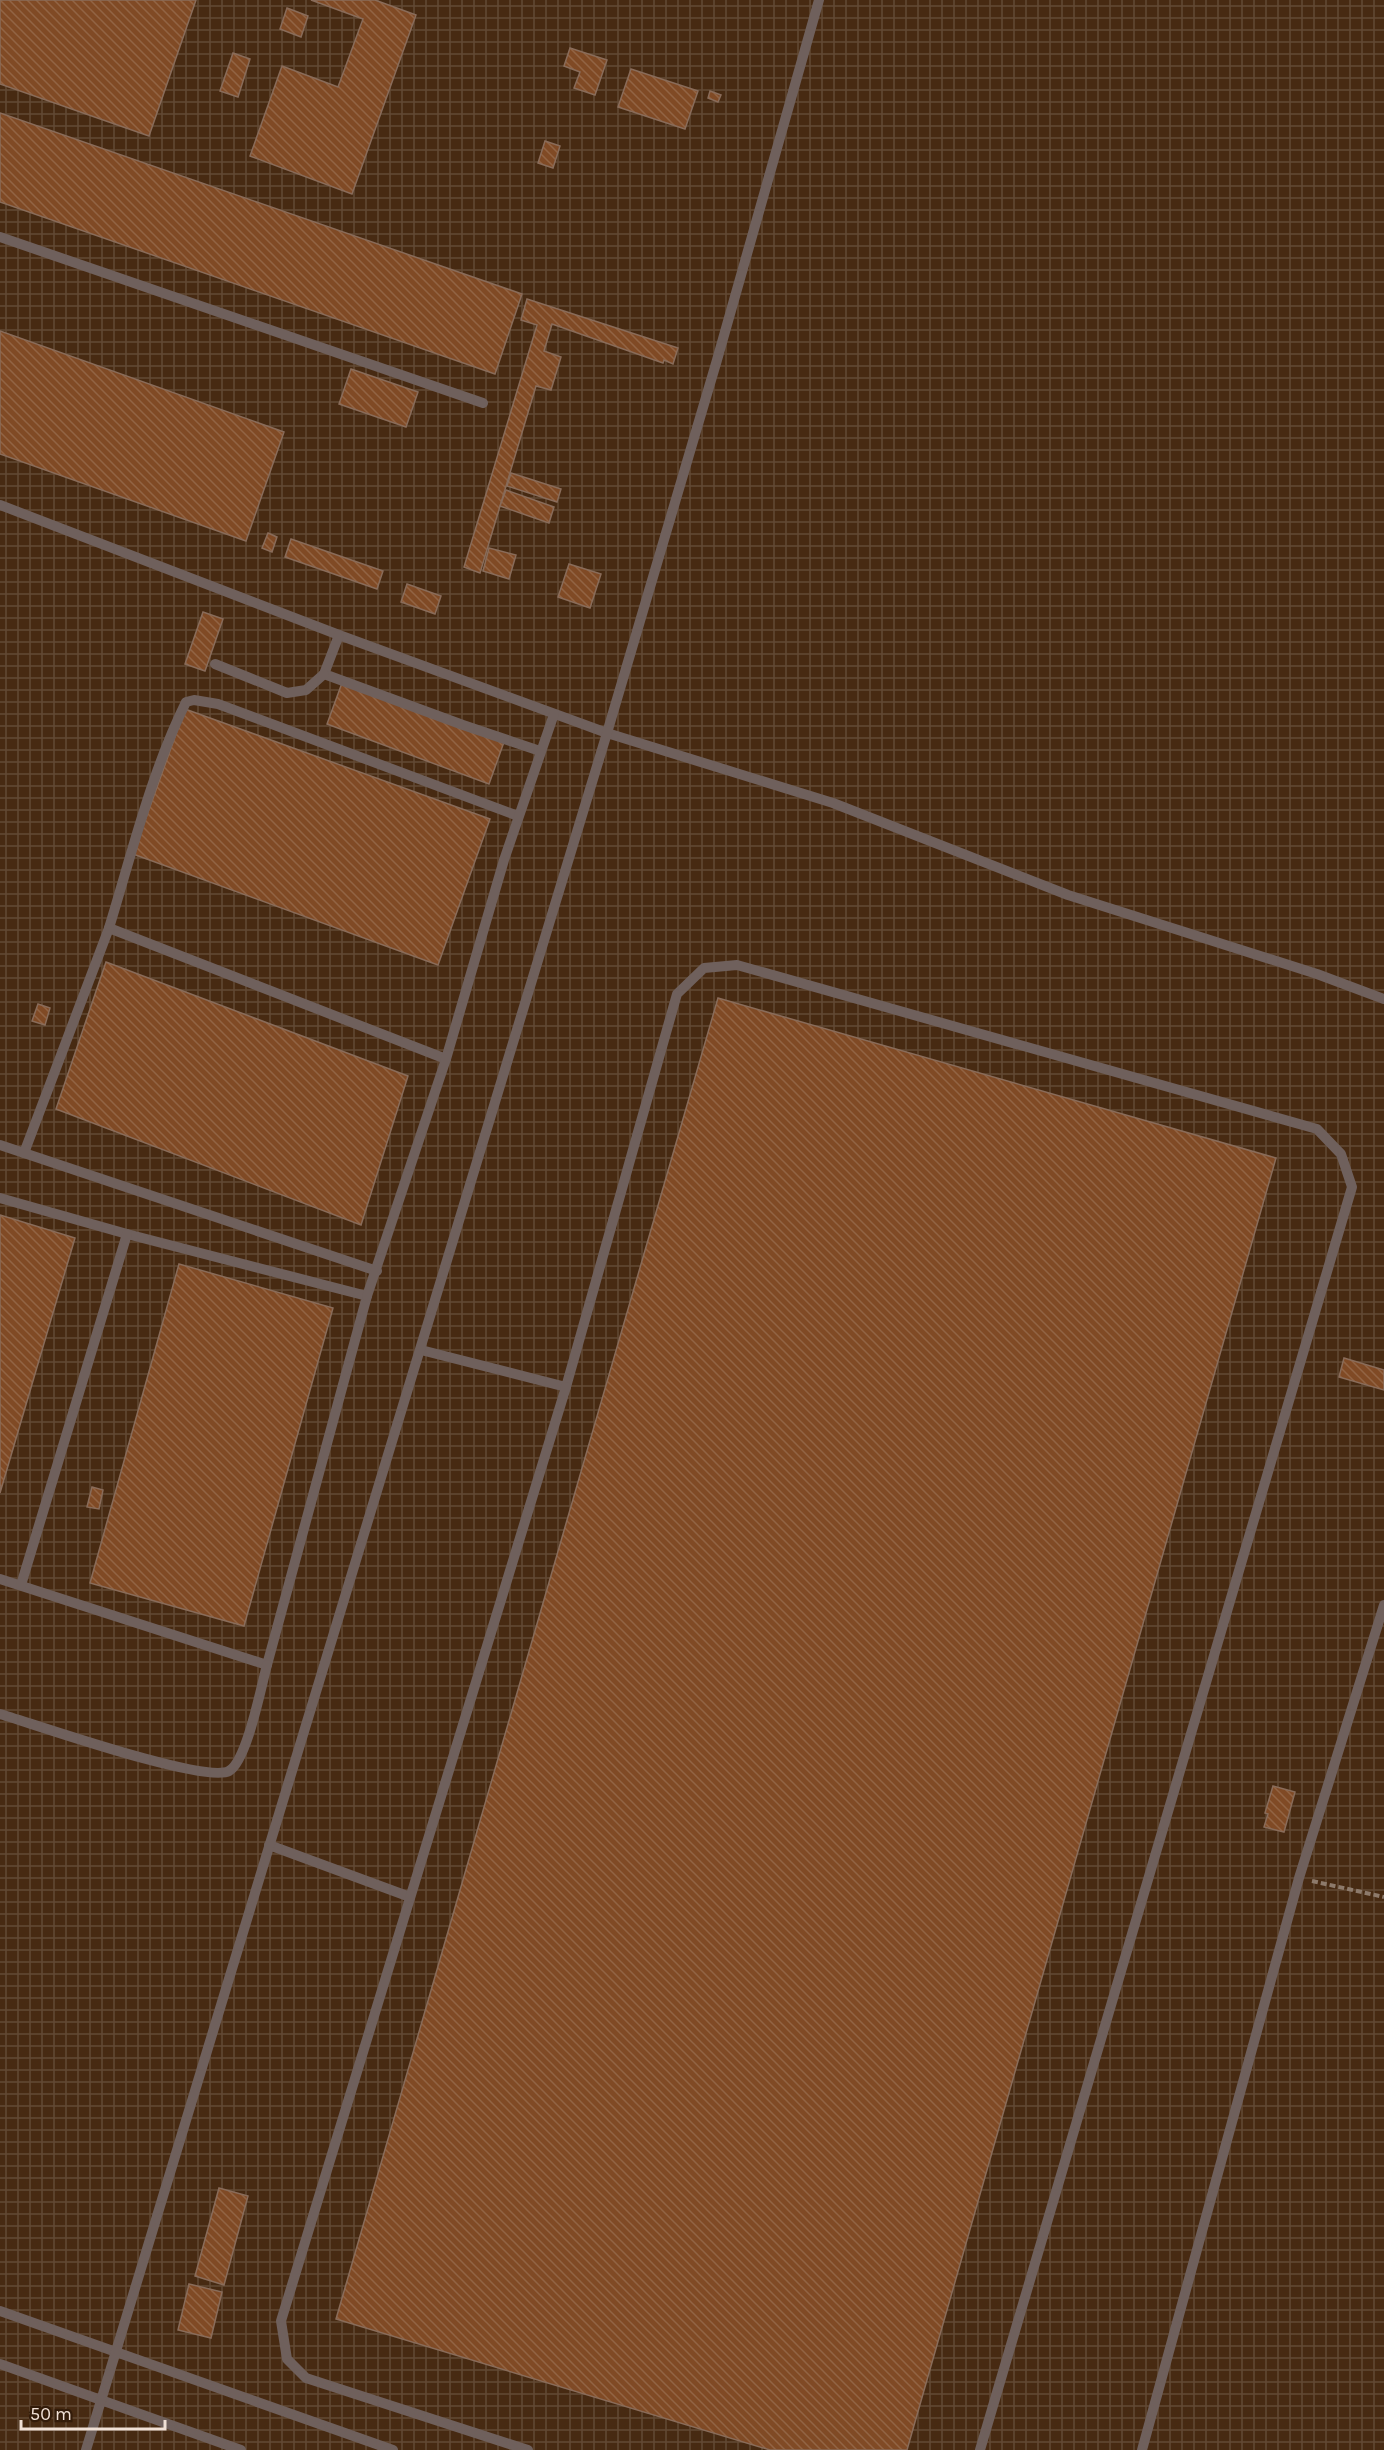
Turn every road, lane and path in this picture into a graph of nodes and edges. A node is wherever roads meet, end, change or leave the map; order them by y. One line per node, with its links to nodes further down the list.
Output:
1 (819, 0): 9 (lane)
2 (0, 237): 3 (lane)
3 (483, 404)
4 (0, 505): 5 (lane)
5 (339, 635): 7 (lane); 8 (lane)
6 (215, 664): 7 (lane)
7 (324, 674): 10 (lane)
8 (554, 714): 9 (lane); 10 (lane)
9 (607, 733): 13 (lane); 21 (lane)
10 (540, 751): 11 (lane)
11 (518, 816): 12 (lane); 14 (lane)
12 (109, 928): 14 (lane); 16 (lane)
13 (1384, 999)
14 (446, 1059): 19 (lane)
15 (0, 1145): 16 (lane)
16 (24, 1153): 19 (lane)
17 (0, 1198): 18 (lane)
18 (127, 1234): 20 (lane); 24 (lane)
19 (377, 1271): 20 (lane)
20 (367, 1296): 26 (lane)
21 (421, 1350): 22 (lane); 28 (lane)
22 (566, 1387): 30 (lane); 40 (lane)
23 (0, 1580): 24 (lane)
24 (21, 1586): 26 (lane)
25 (1384, 1605): 29 (lane)
26 (267, 1665): 27 (lane)
27 (0, 1714)
28 (269, 1845): 30 (lane); 33 (lane)
29 (1299, 1878): 31 (path); 41 (lane)
30 (410, 1897): 39 (lane)
31 (1384, 1897)
32 (0, 2311): 33 (lane)
33 (115, 2351): 35 (lane); 38 (lane)
34 (0, 2364): 35 (lane)
35 (101, 2401): 36 (lane); 37 (lane)
36 (86, 2450)
37 (241, 2450)
38 (393, 2450)
39 (528, 2450)
40 (980, 2450)
41 (1142, 2450)

